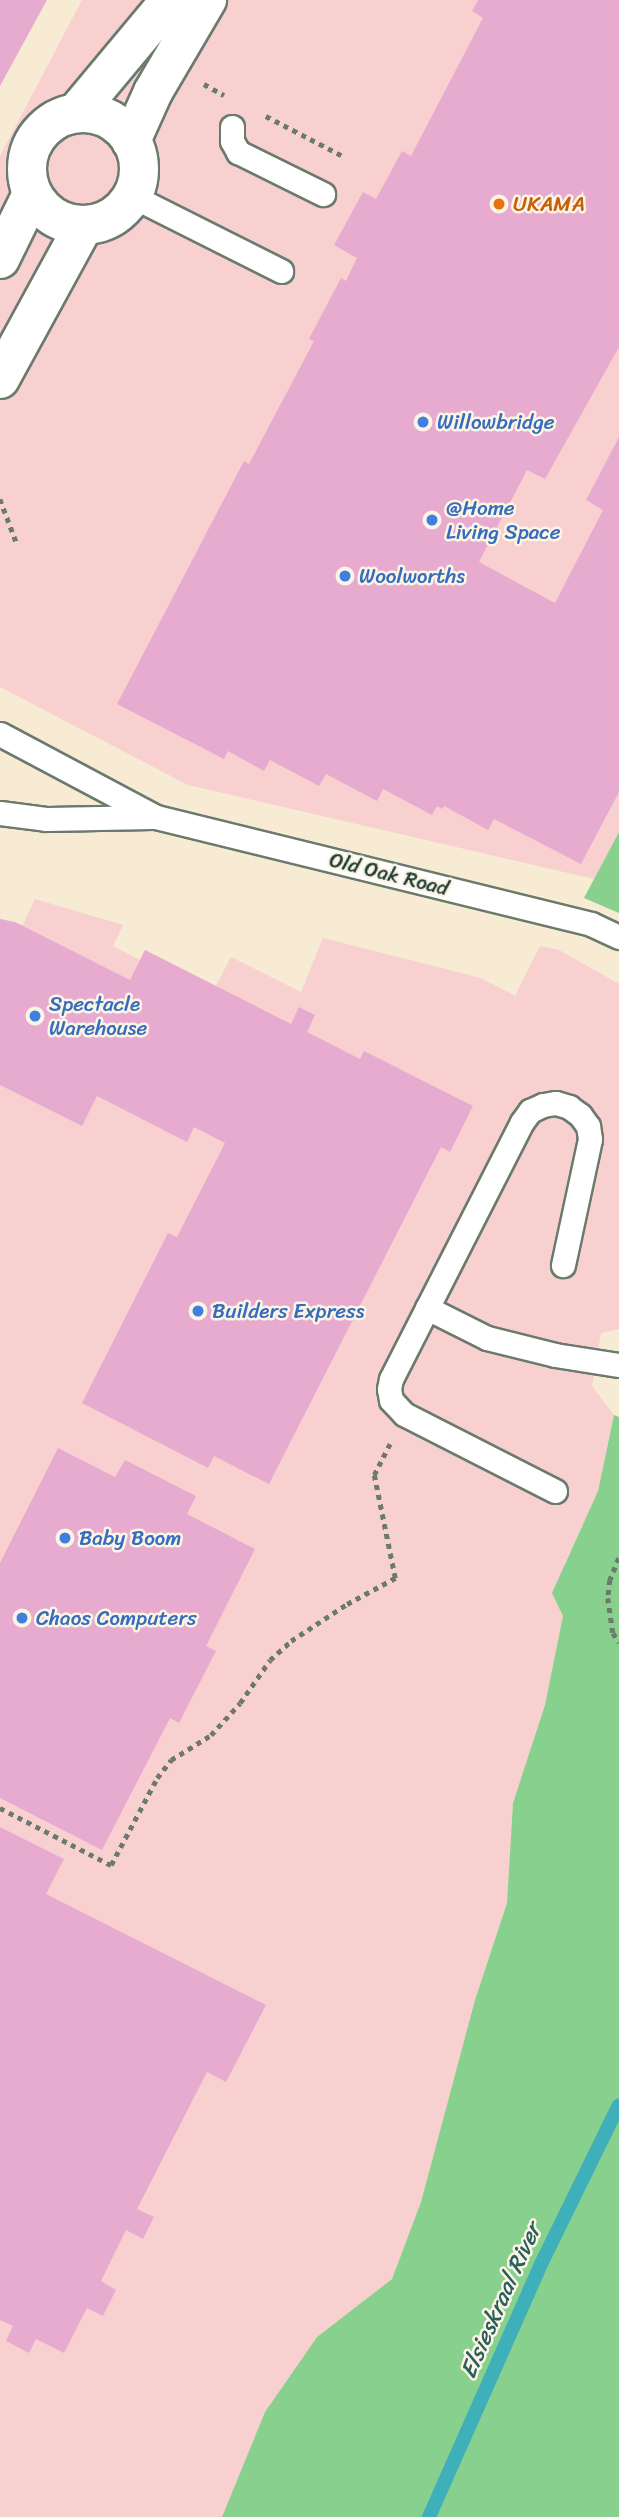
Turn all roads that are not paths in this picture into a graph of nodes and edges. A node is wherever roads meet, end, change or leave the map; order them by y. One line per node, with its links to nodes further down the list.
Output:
1 (170, 0): 3 (street)
2 (207, 0): 5 (street)
3 (76, 113): 5 (street); 6 (street)
4 (232, 127): 7 (lane)
5 (131, 141): 8 (street)
6 (32, 194): 9 (street); 10 (street)
7 (323, 194)
8 (132, 196): 9 (street); 11 (lane)
9 (83, 225): 12 (street)
10 (0, 259)
11 (281, 271)
12 (0, 380)
13 (0, 734): 15 (lane, Old Oak Road)
14 (0, 813): 15 (lane, Old Oak Road)
15 (156, 817): 16 (lane, Old Oak Road)
16 (619, 937)
17 (563, 1265): 18 (lane)
18 (428, 1308): 19 (lane); 20 (lane)
19 (619, 1365)
20 (555, 1491)

